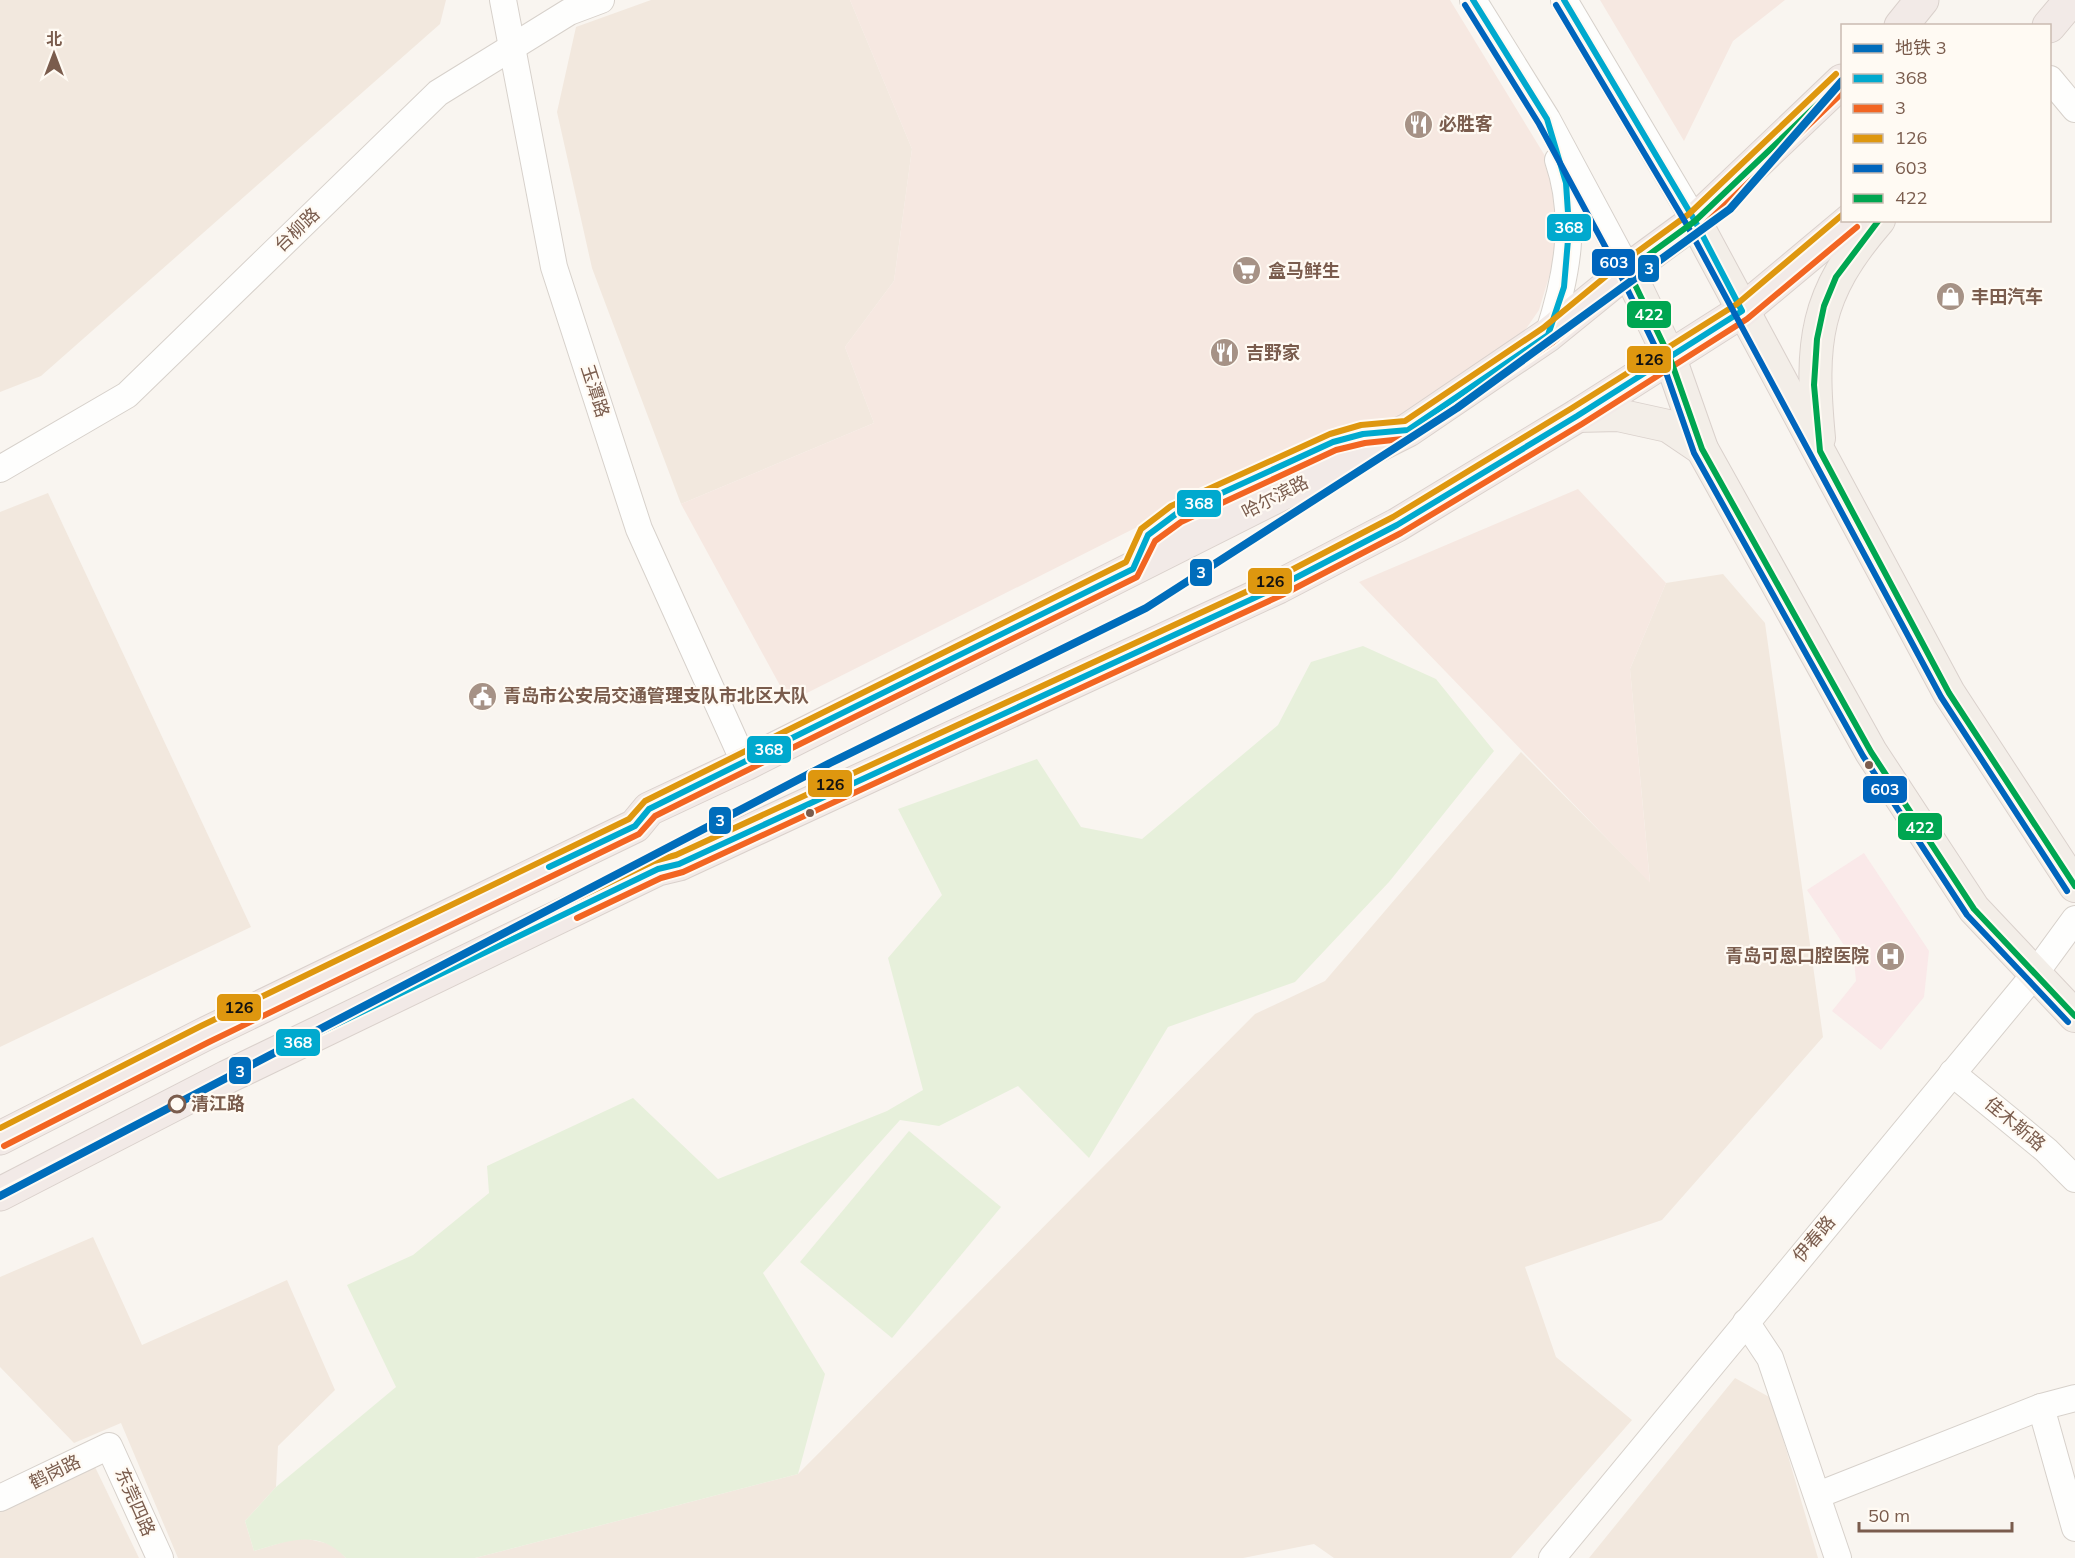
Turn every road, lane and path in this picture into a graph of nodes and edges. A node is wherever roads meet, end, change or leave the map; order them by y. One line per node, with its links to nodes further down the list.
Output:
1 (502, 0): 9 (street, 玉潭路)
2 (601, 0): 9 (street, 台柳路)
3 (1473, 0): 13 (street)
4 (1564, 0): 14 (street)
5 (1922, 0): 7 (highway)
6 (2071, 0): 8 (highway)
7 (1903, 24)
8 (2051, 24)
9 (512, 46): 24 (street, 台柳路); 25 (street, 玉潭路)
10 (2051, 81): 12 (street)
11 (1841, 82): 14 (highway)
12 (2075, 109)
13 (1547, 119): 17 (street); 19 (street)
14 (1695, 221): 17 (highway, 哈尔滨路); 18 (main road)
15 (1849, 222): 18 (highway)
16 (1877, 222): 23 (main road)
17 (1628, 270): 19 (highway, 哈尔滨路); 20 (main road)
18 (1742, 311): 20 (highway); 23 (main road)
19 (1548, 334): 25 (highway, 哈尔滨路)
20 (1670, 358): 21 (highway); 22 (main road)
21 (1576, 416): 22 (main road); 33 (highway)
22 (1702, 449): 28 (main road)
23 (1820, 451): 26 (main road)
24 (0, 469)
25 (745, 764): 31 (highway, 哈尔滨路)
26 (2075, 886)
27 (2075, 919): 28 (street, 伊春路)
28 (2034, 975): 29 (main road); 30 (street, 伊春路)
29 (2075, 1016)
30 (1952, 1072): 32 (street, 佳木斯路); 34 (street, 伊春路)
31 (0, 1138)
32 (2075, 1179)
33 (0, 1194)
34 (1746, 1323): 38 (street); 42 (street, 伊春路)
35 (2075, 1398): 36 (street)
36 (2041, 1407): 38 (street); 40 (street)
37 (110, 1446): 39 (street, 鹤岗路); 41 (street, 东莞四路)
38 (1818, 1495): 43 (street)
39 (0, 1498)
40 (2075, 1528)
41 (160, 1558)
42 (1552, 1558)
43 (1838, 1558)

